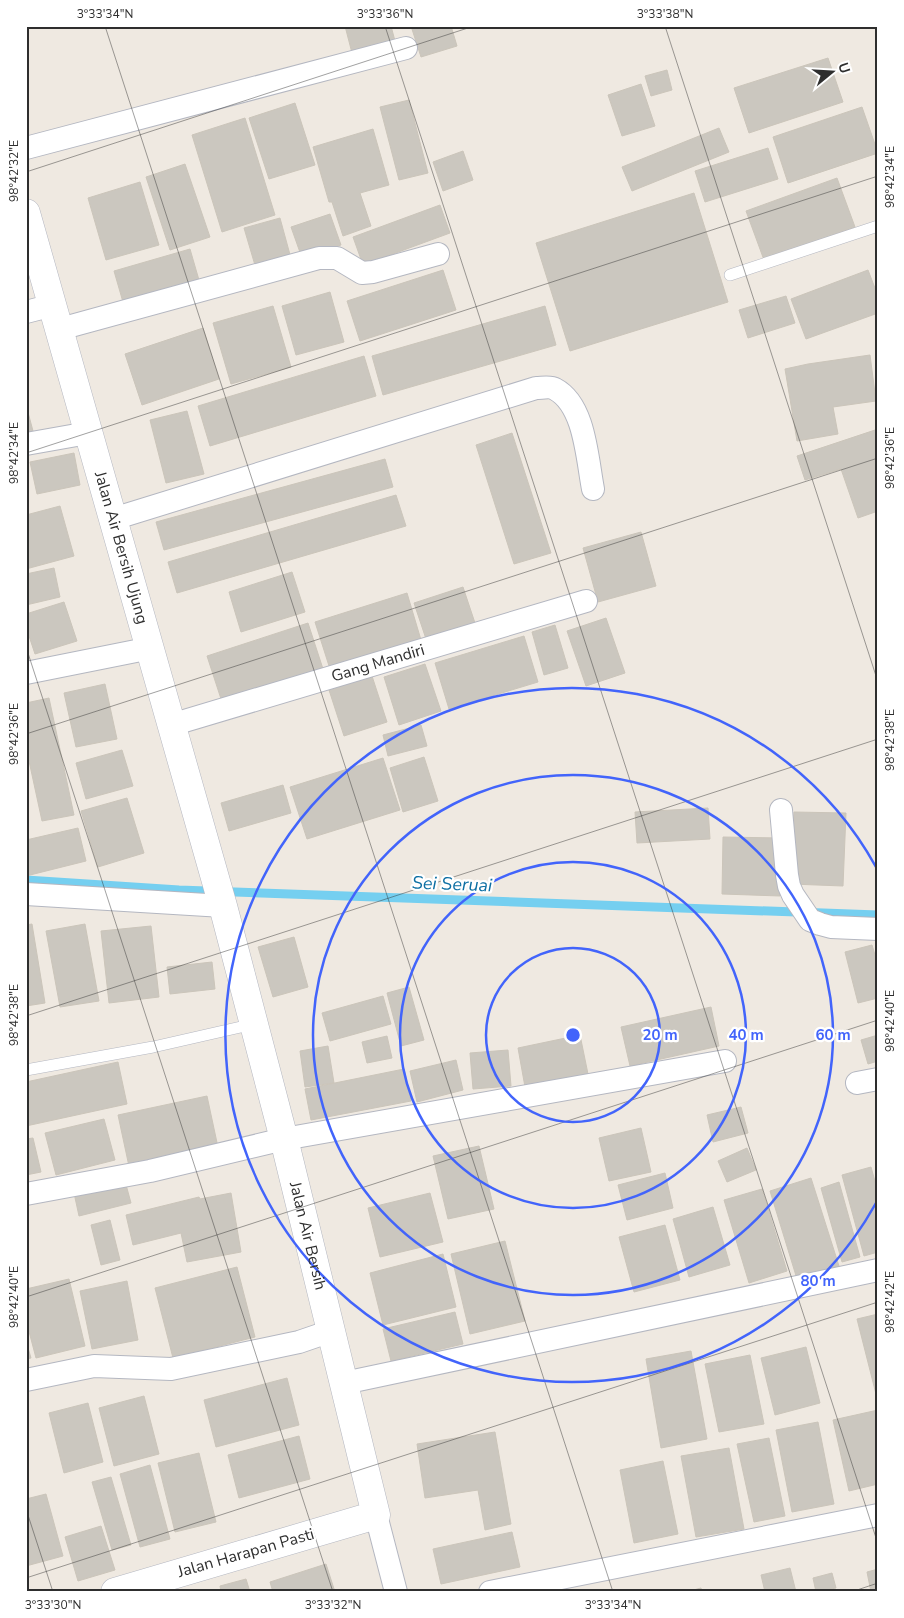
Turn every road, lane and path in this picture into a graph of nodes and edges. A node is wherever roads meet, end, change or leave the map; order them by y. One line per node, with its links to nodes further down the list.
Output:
1 (406, 48): 2 (street)
2 (26, 148)
3 (26, 213): 8 (street, Jalan Air Bersih Ujung)
4 (878, 226): 6 (lane)
5 (438, 254): 8 (street)
6 (730, 275)
7 (26, 312): 8 (street)
8 (56, 317): 9 (street, Jalan Air Bersih Ujung)
9 (88, 433): 10 (street); 12 (street, Jalan Air Bersih Ujung)
10 (26, 444)
11 (593, 489): 12 (street)
12 (113, 519): 14 (street, Jalan Air Bersih Ujung)
13 (586, 601): 16 (street, Gang Mandiri)
14 (151, 648): 15 (street); 16 (street, Jalan Air Bersih Ujung)
15 (26, 673)
16 (171, 725): 19 (street, Jalan Air Bersih Ujung)
17 (781, 810): 20 (street)
18 (26, 894): 19 (street)
19 (220, 896): 21 (street, Jalan Air Bersih)
20 (878, 929)
21 (254, 1024): 23 (lane); 24 (street, Jalan Air Bersih)
22 (725, 1061): 24 (street)
23 (26, 1070)
24 (284, 1140): 25 (street); 27 (street, Jalan Air Bersih)
25 (26, 1194)
26 (878, 1270): 29 (street)
27 (331, 1331): 28 (street); 29 (street, Jalan Air Bersih)
28 (26, 1380)
29 (344, 1383): 30 (street, Jalan Air Bersih)
30 (376, 1515): 32 (street, Jalan Harapan Pasti); 33 (street, Jalan Air Bersih)
31 (878, 1515): 34 (street)
32 (115, 1592)
33 (396, 1592)
34 (490, 1592)

